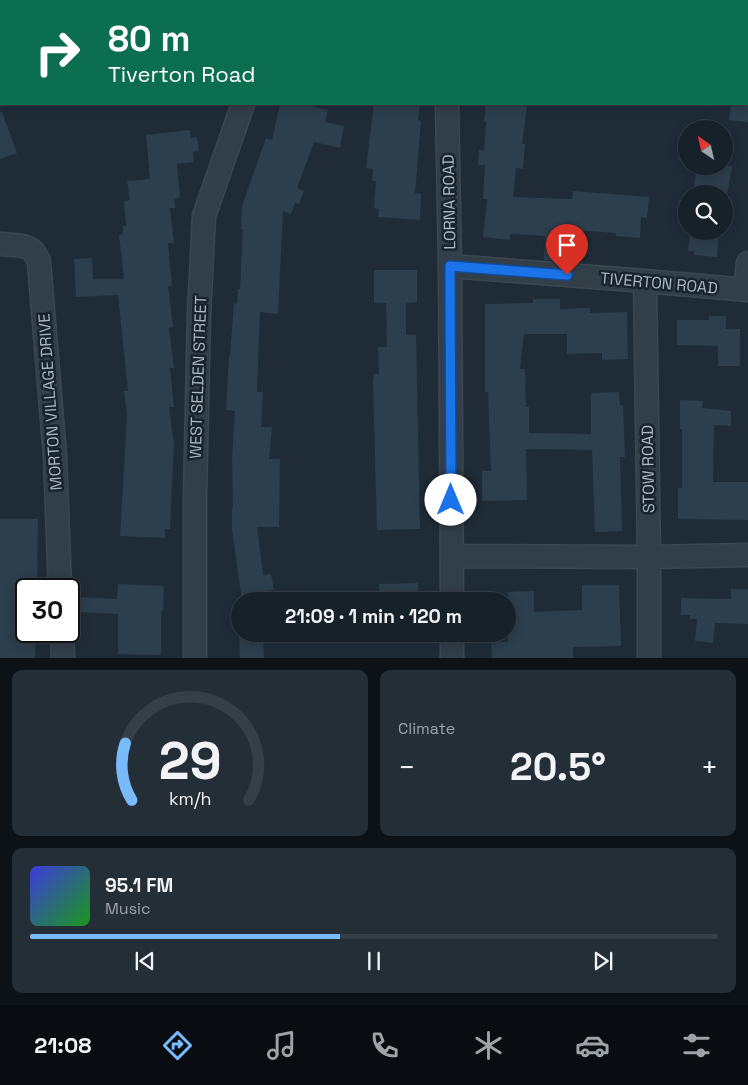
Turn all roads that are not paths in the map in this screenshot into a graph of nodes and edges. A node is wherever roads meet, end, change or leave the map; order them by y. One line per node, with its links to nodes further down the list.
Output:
1 (244, 105): 16 (street, WEST SELDEN STREET)
2 (447, 105): 5 (street, LORNA ROAD)
3 (0, 244): 11 (street, MORTON VILLAGE DRIVE)
4 (748, 263): 7 (street)
5 (450, 266): 6 (street, TIVERTON ROAD); 9 (street, LORNA ROAD)
6 (645, 281): 7 (street, TIVERTON ROAD); 10 (street, STOW ROAD)
7 (746, 290)
8 (748, 555): 10 (street)
9 (452, 556): 10 (street); 12 (street, LORNA ROAD)
10 (649, 557): 18 (street, STOW ROAD)
11 (60, 578)
12 (452, 592)
13 (452, 642): 17 (street)
14 (62, 643): 15 (street)
15 (63, 658)
16 (195, 658)
17 (452, 658)
18 (649, 658)

